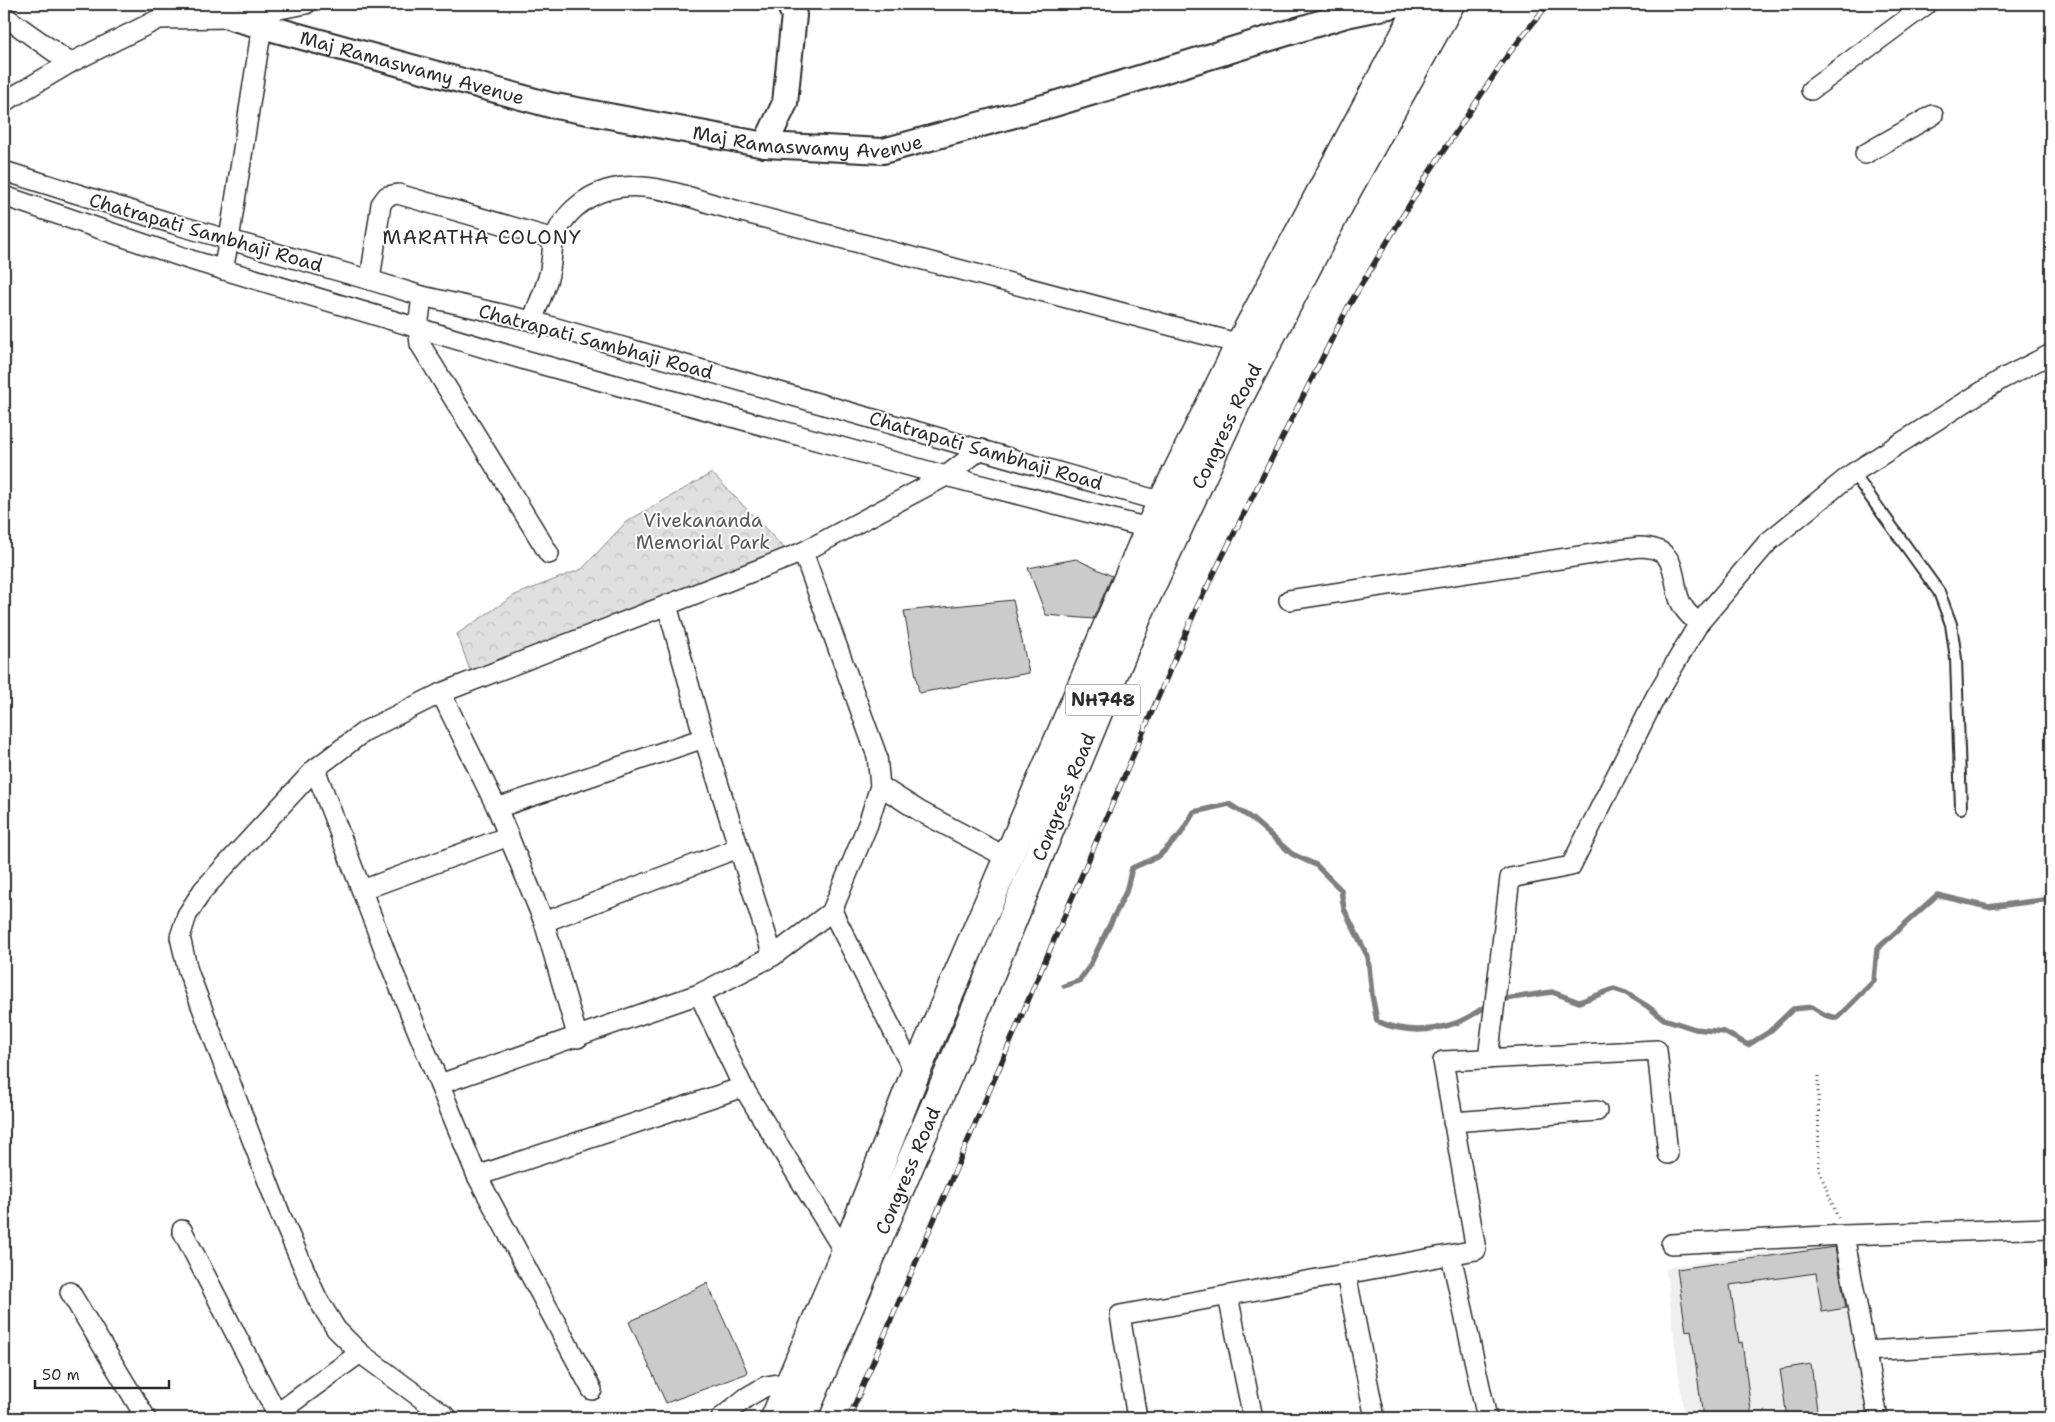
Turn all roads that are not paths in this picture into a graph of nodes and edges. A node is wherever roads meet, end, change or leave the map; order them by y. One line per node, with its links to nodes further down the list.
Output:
1 (306, 4): 6 (street)
2 (789, 4): 13 (street)
3 (1399, 4): 13 (street, Maj Ramaswamy Avenue)
4 (1927, 4): 10 (street)
5 (1437, 5): 24 (highway, Congress Road / NH748); 30 (highway, Congress Road / NH748)
6 (224, 11): 8 (street, Maj Ramaswamy Avenue); 9 (street)
7 (4, 16): 9 (street)
8 (262, 26): 13 (street, Maj Ramaswamy Avenue); 17 (street)
9 (70, 63): 11 (street)
10 (1811, 90)
11 (4, 102)
12 (1933, 115): 14 (street)
13 (765, 144)
14 (1866, 154)
15 (4, 171): 17 (street, Chatrapati Sambhaji Road)
16 (4, 196): 19 (street, Chatrapati Sambhaji Road)
17 (229, 240): 19 (street); 20 (street, Chatrapati Sambhaji Road)
18 (554, 240): 20 (street); 22 (street); 24 (street)
19 (223, 270): 23 (street, Chatrapati Sambhaji Road)
20 (370, 280): 21 (street, Chatrapati Sambhaji Road)
21 (422, 296): 22 (street, Chatrapati Sambhaji Road); 23 (street)
22 (532, 321): 26 (street, Chatrapati Sambhaji Road)
23 (418, 328): 28 (street, Chatrapati Sambhaji Road); 34 (street)
24 (1240, 344): 29 (highway, Congress Road / NH748)
25 (2051, 354): 27 (street)
26 (981, 449): 28 (street); 29 (street, Chatrapati Sambhaji Road)
27 (1853, 473): 37 (street); 43 (lane)
28 (946, 476): 31 (street, Chatrapati Sambhaji Road); 33 (street)
29 (1162, 500): 30 (street, Chatrapati Sambhaji Road); 31 (highway, Congress Road / NH748)
30 (1188, 510): 32 (highway, Congress Road / NH748)
31 (1150, 527): 32 (street, Chatrapati Sambhaji Road); 46 (highway, Congress Road / NH748)
32 (1176, 536): 66 (highway, Congress Road / NH748)
33 (804, 552): 36 (street); 41 (street)
34 (549, 554)
35 (1289, 600): 37 (street)
36 (667, 605): 38 (street); 39 (street)
37 (1699, 623): 53 (street)
38 (440, 693): 40 (street); 42 (street)
39 (704, 738): 42 (street); 45 (street)
40 (315, 770): 47 (street); 72 (street)
41 (880, 786): 46 (street); 48 (street)
42 (497, 808): 44 (street)
43 (1961, 808)
44 (509, 836): 47 (street); 49 (street)
45 (738, 848): 49 (street); 50 (street)
46 (1008, 858): 54 (highway, Congress Road / NH748)
47 (362, 890): 55 (street)
48 (832, 911): 50 (street); 54 (street)
49 (544, 922): 52 (street)
50 (773, 956): 51 (street)
51 (699, 994): 52 (street); 56 (street)
52 (578, 1038): 55 (street)
53 (1488, 1059): 58 (street); 59 (street)
54 (915, 1074): 66 (highway, Congress Road / NH748)
55 (440, 1084): 60 (street)
56 (744, 1086): 60 (street); 66 (street)
57 (1597, 1110): 58 (street)
58 (1453, 1122): 65 (street)
59 (1668, 1154)
60 (477, 1176): 74 (street)
61 (2051, 1228): 63 (street)
62 (182, 1230): 75 (street)
63 (1844, 1235): 64 (street); 71 (street)
64 (1671, 1244)
65 (1452, 1255): 67 (street); 84 (street)
66 (856, 1261): 73 (highway, Congress Road / NH748); 80 (highway, Congress Road / NH748)
67 (1346, 1274): 69 (street); 83 (street)
68 (70, 1292): 76 (street)
69 (1228, 1296): 81 (street); 82 (street)
70 (2051, 1340): 71 (street)
71 (1866, 1351): 85 (street)
72 (360, 1353): 75 (street); 77 (street)
73 (790, 1382): 78 (street); 79 (highway, Congress Road / NH748)
74 (592, 1390)
75 (274, 1416)
76 (146, 1418)
77 (448, 1418)
78 (721, 1418)
79 (775, 1418)
80 (802, 1418)
81 (1137, 1418)
82 (1253, 1418)
83 (1375, 1418)
84 (1487, 1418)
85 (1878, 1418)

